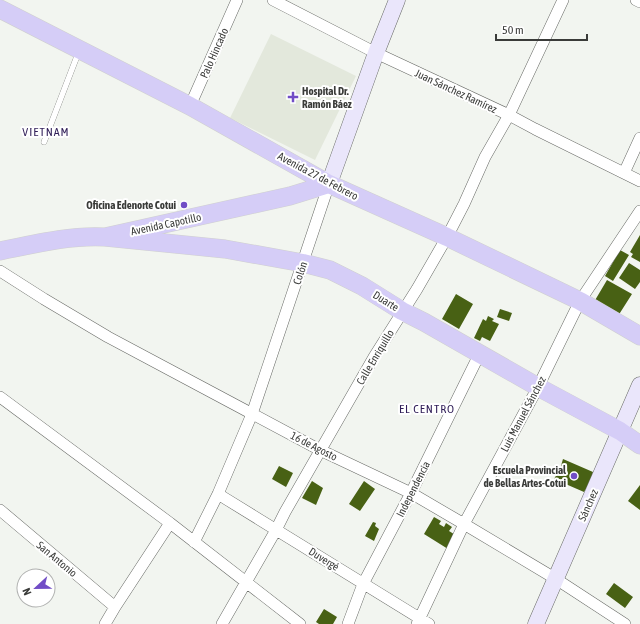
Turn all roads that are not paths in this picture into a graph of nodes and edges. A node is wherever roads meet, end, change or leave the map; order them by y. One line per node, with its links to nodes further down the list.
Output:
1 (237, 0): 10 (street, Palo Hincado)
2 (272, 0): 9 (street, Juan Sánchez Ramírez)
3 (398, 0): 9 (main road, Colón)
4 (563, 0): 11 (street, Calle Enriquillo)
5 (636, 0): 6 (street)
6 (640, 2)
7 (0, 9): 8 (main road, Avenida 27 de Febrero)
8 (80, 49): 10 (main road, Avenida 27 de Febrero); 13 (lane)
9 (376, 53): 11 (street, Juan Sánchez Ramírez); 16 (main road, Colón)
10 (190, 106): 16 (main road, Avenida 27 de Febrero)
11 (509, 115): 14 (street, Juan Sánchez Ramírez); 19 (street, Calle Enriquillo)
12 (640, 138): 14 (street)
13 (44, 142)
14 (624, 173): 15 (street, Juan Sánchez Ramírez)
15 (640, 181)
16 (329, 184): 18 (main road, Avenida Capotillo); 19 (main road, Avenida 27 de Febrero); 21 (street, Colón)
17 (640, 211): 23 (street, Luis Manuel Sánchez)
18 (105, 237): 20 (main road, Avenida Capotillo); 21 (main road, Duarte)
19 (447, 237): 23 (main road, Avenida 27 de Febrero); 24 (street, Calle Enriquillo)
20 (0, 251)
21 (303, 263): 24 (main road, Duarte); 30 (street, Colón)
22 (0, 272): 30 (street, 16 de Agosto)
23 (580, 301): 25 (main road, Avenida 27 de Febrero); 28 (street, Luis Manuel Sánchez)
24 (402, 311): 26 (main road, Duarte); 33 (street, Calle Enriquillo)
25 (640, 336)
26 (479, 354): 28 (main road, Duarte); 34 (street, Independencia)
27 (640, 385): 31 (main road, Sánchez)
28 (538, 387): 31 (main road, Duarte); 38 (street, Luis Manuel Sánchez)
29 (0, 397): 37 (street)
30 (252, 414): 33 (street, 16 de Agosto); 35 (street, Colón)
31 (620, 431): 32 (main road, Duarte); 41 (main road, Sánchez)
32 (640, 445)
33 (320, 450): 34 (street, 16 de Agosto); 39 (street, Calle Enriquillo)
34 (411, 493): 38 (street, 16 de Agosto); 43 (street, Independencia)
35 (218, 494): 39 (street, Duvergé); 40 (street, Colón)
36 (0, 510): 44 (street, San Antonio)
37 (170, 523): 40 (street); 44 (street)
38 (464, 524): 41 (street, 16 de Agosto); 45 (street, Luis Manuel Sánchez)
39 (276, 530): 42 (street, Calle Enriquillo); 43 (street, Duvergé)
40 (194, 542): 42 (street)
41 (556, 579): 51 (main road, Sánchez); 52 (street, 16 de Agosto)
42 (245, 582): 47 (street, Calle Enriquillo); 48 (street)
43 (363, 584): 45 (street, Duvergé); 49 (street, Independencia)
44 (115, 607): 46 (street)
45 (418, 621): 50 (street, Duvergé)
46 (105, 624)
47 (222, 624)
48 (300, 624)
49 (348, 624)
50 (429, 624)
51 (536, 624)
52 (625, 624)

